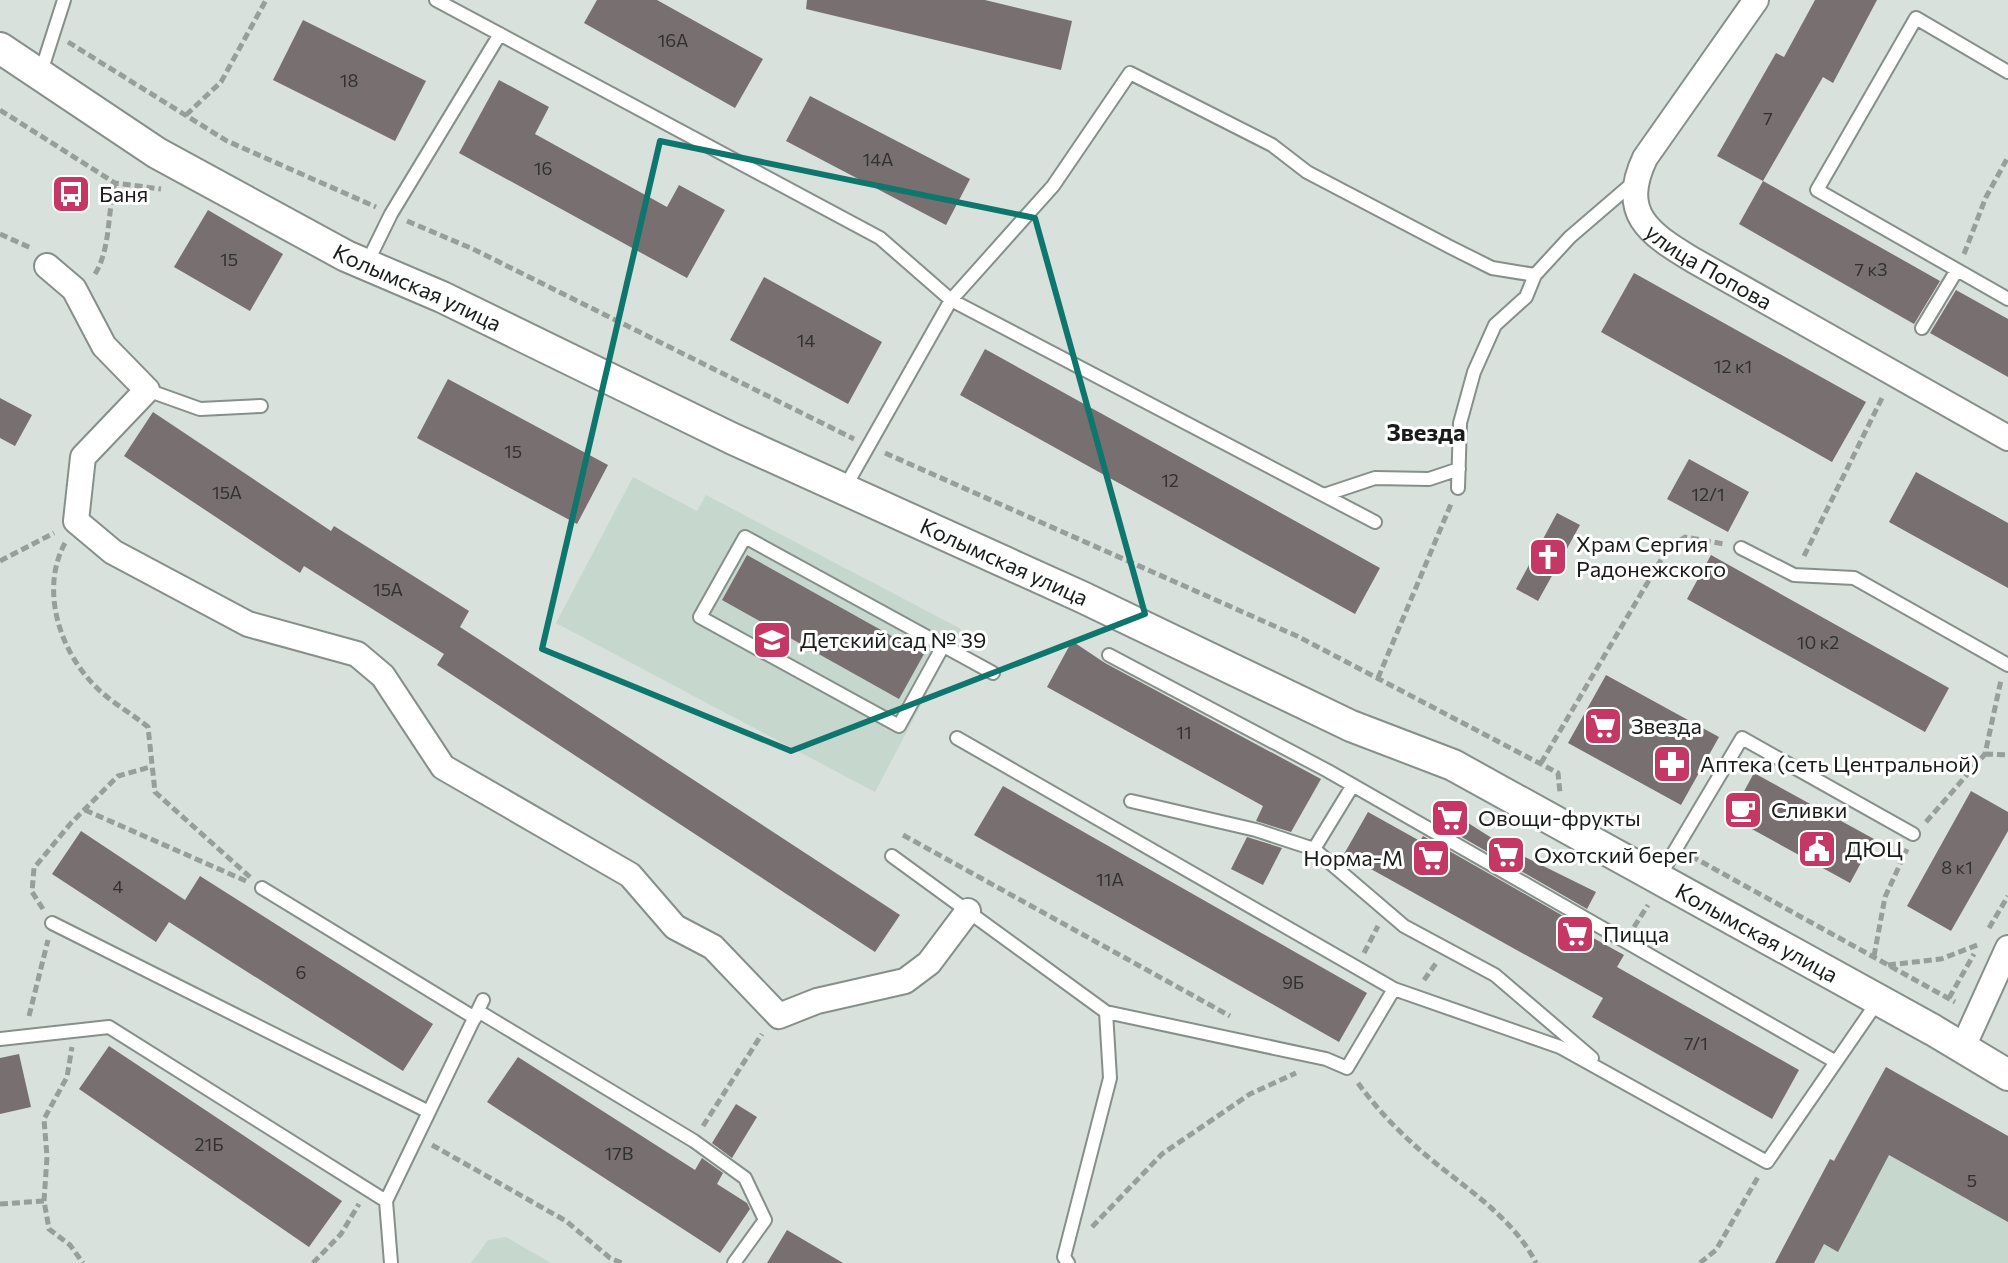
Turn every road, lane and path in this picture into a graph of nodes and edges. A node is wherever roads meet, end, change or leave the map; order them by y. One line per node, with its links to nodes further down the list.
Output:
1 (64, 0): 5 (lane)
2 (266, 0): 10 (path)
3 (436, 0): 6 (lane)
4 (1756, 0): 12 (street)
5 (55, 34): 9 (lane); 10 (path)
6 (500, 34): 14 (lane); 22 (lane)
7 (0, 48): 9 (street, Колымская улица)
8 (2008, 72): 18 (lane)
9 (40, 75): 16 (street, Колымская улица)
10 (186, 115): 14 (path)
11 (2008, 157): 18 (path)
12 (1634, 182): 19 (lane); 24 (street, улица Попова)
13 (115, 183): 20 (path)
14 (391, 214): 16 (lane); 28 (path)
15 (0, 234): 17 (path)
16 (366, 265): 31 (street, Колымская улица)
17 (47, 266): 20 (street)
18 (1957, 270): 21 (lane); 23 (lane)
19 (1535, 275): 22 (lane); 29 (lane)
20 (74, 289): 25 (street)
21 (2008, 299)
22 (951, 300): 28 (lane); 32 (lane)
23 (1922, 328)
24 (1894, 374): 27 (street, улица Попова); 37 (path)
25 (147, 390): 26 (lane); 33 (street)
26 (261, 406)
27 (2008, 438)
28 (868, 446): 31 (lane); 42 (path)
29 (1459, 469): 30 (lane); 32 (lane)
30 (1458, 488): 42 (path)
31 (844, 489): 58 (street, Колымская улица)
32 (1324, 495): 34 (lane)
33 (76, 521): 36 (path); 47 (path); 60 (street)
34 (1375, 522)
35 (1741, 548): 37 (lane); 46 (path)
36 (0, 561)
37 (1794, 575): 40 (lane)
38 (943, 646): 38 (lane); 41 (lane)
39 (1109, 655): 48 (lane)
40 (2006, 664): 44 (path)
41 (993, 673)
42 (1378, 678): 46 (path)
43 (957, 738): 68 (lane)
44 (1985, 754): 45 (path); 52 (path)
45 (2008, 755)
46 (1541, 763): 50 (path)
47 (150, 767): 51 (path); 57 (path)
48 (1353, 785): 54 (lane); 62 (lane)
49 (1131, 801): 54 (lane)
50 (1574, 801)
51 (85, 810): 57 (path); 61 (path)
52 (1913, 834): 55 (lane); 66 (path)
53 (903, 835): 75 (path)
54 (1314, 849): 59 (lane)
55 (1676, 850): 58 (lane); 66 (path)
56 (892, 856): 60 (lane)
57 (262, 888): 72 (lane)
58 (1655, 889): 62 (path); 71 (street, Колымская улица)
59 (1385, 910): 65 (lane); 68 (path)
60 (968, 911): 73 (lane)
61 (52, 923): 77 (path); 86 (lane)
62 (1625, 941): 82 (lane)
63 (1980, 944): 67 (path)
64 (2008, 948): 74 (street)
65 (1448, 949): 70 (path); 85 (lane)
66 (1874, 956): 67 (path)
67 (1888, 965): 74 (path)
68 (1357, 968): 69 (lane)
69 (1394, 989): 70 (lane); 83 (lane)
70 (1412, 995): 85 (lane)
71 (1878, 1001): 80 (street, Колымская улица); 82 (lane)
72 (479, 1009): 86 (lane); 88 (lane)
73 (1106, 1012): 81 (lane); 94 (lane)
74 (1976, 1015): 80 (street)
75 (1240, 1022)
76 (75, 1031): 77 (lane); 90 (lane); 91 (path)
77 (24, 1036): 78 (lane)
78 (0, 1039)
79 (754, 1043): 88 (path)
80 (1963, 1047): 84 (street, Колымская улица)
81 (1326, 1059): 83 (lane); 94 (path)
82 (1836, 1062): 89 (lane)
83 (1347, 1068): 100 (path)
84 (2008, 1075)
85 (1613, 1076): 89 (lane)
86 (429, 1112): 87 (lane)
87 (417, 1137): 92 (lane); 98 (path)
88 (694, 1141): 99 (lane)
89 (1767, 1162): 101 (path)
90 (368, 1189): 92 (lane); 96 (path)
91 (44, 1201): 93 (path); 95 (path)
92 (386, 1201): 97 (lane)
93 (2, 1206)
94 (1066, 1260)
95 (83, 1263)
96 (313, 1263)
97 (391, 1263)
98 (622, 1263)
99 (734, 1263)
100 (1536, 1263)
101 (1700, 1263)

